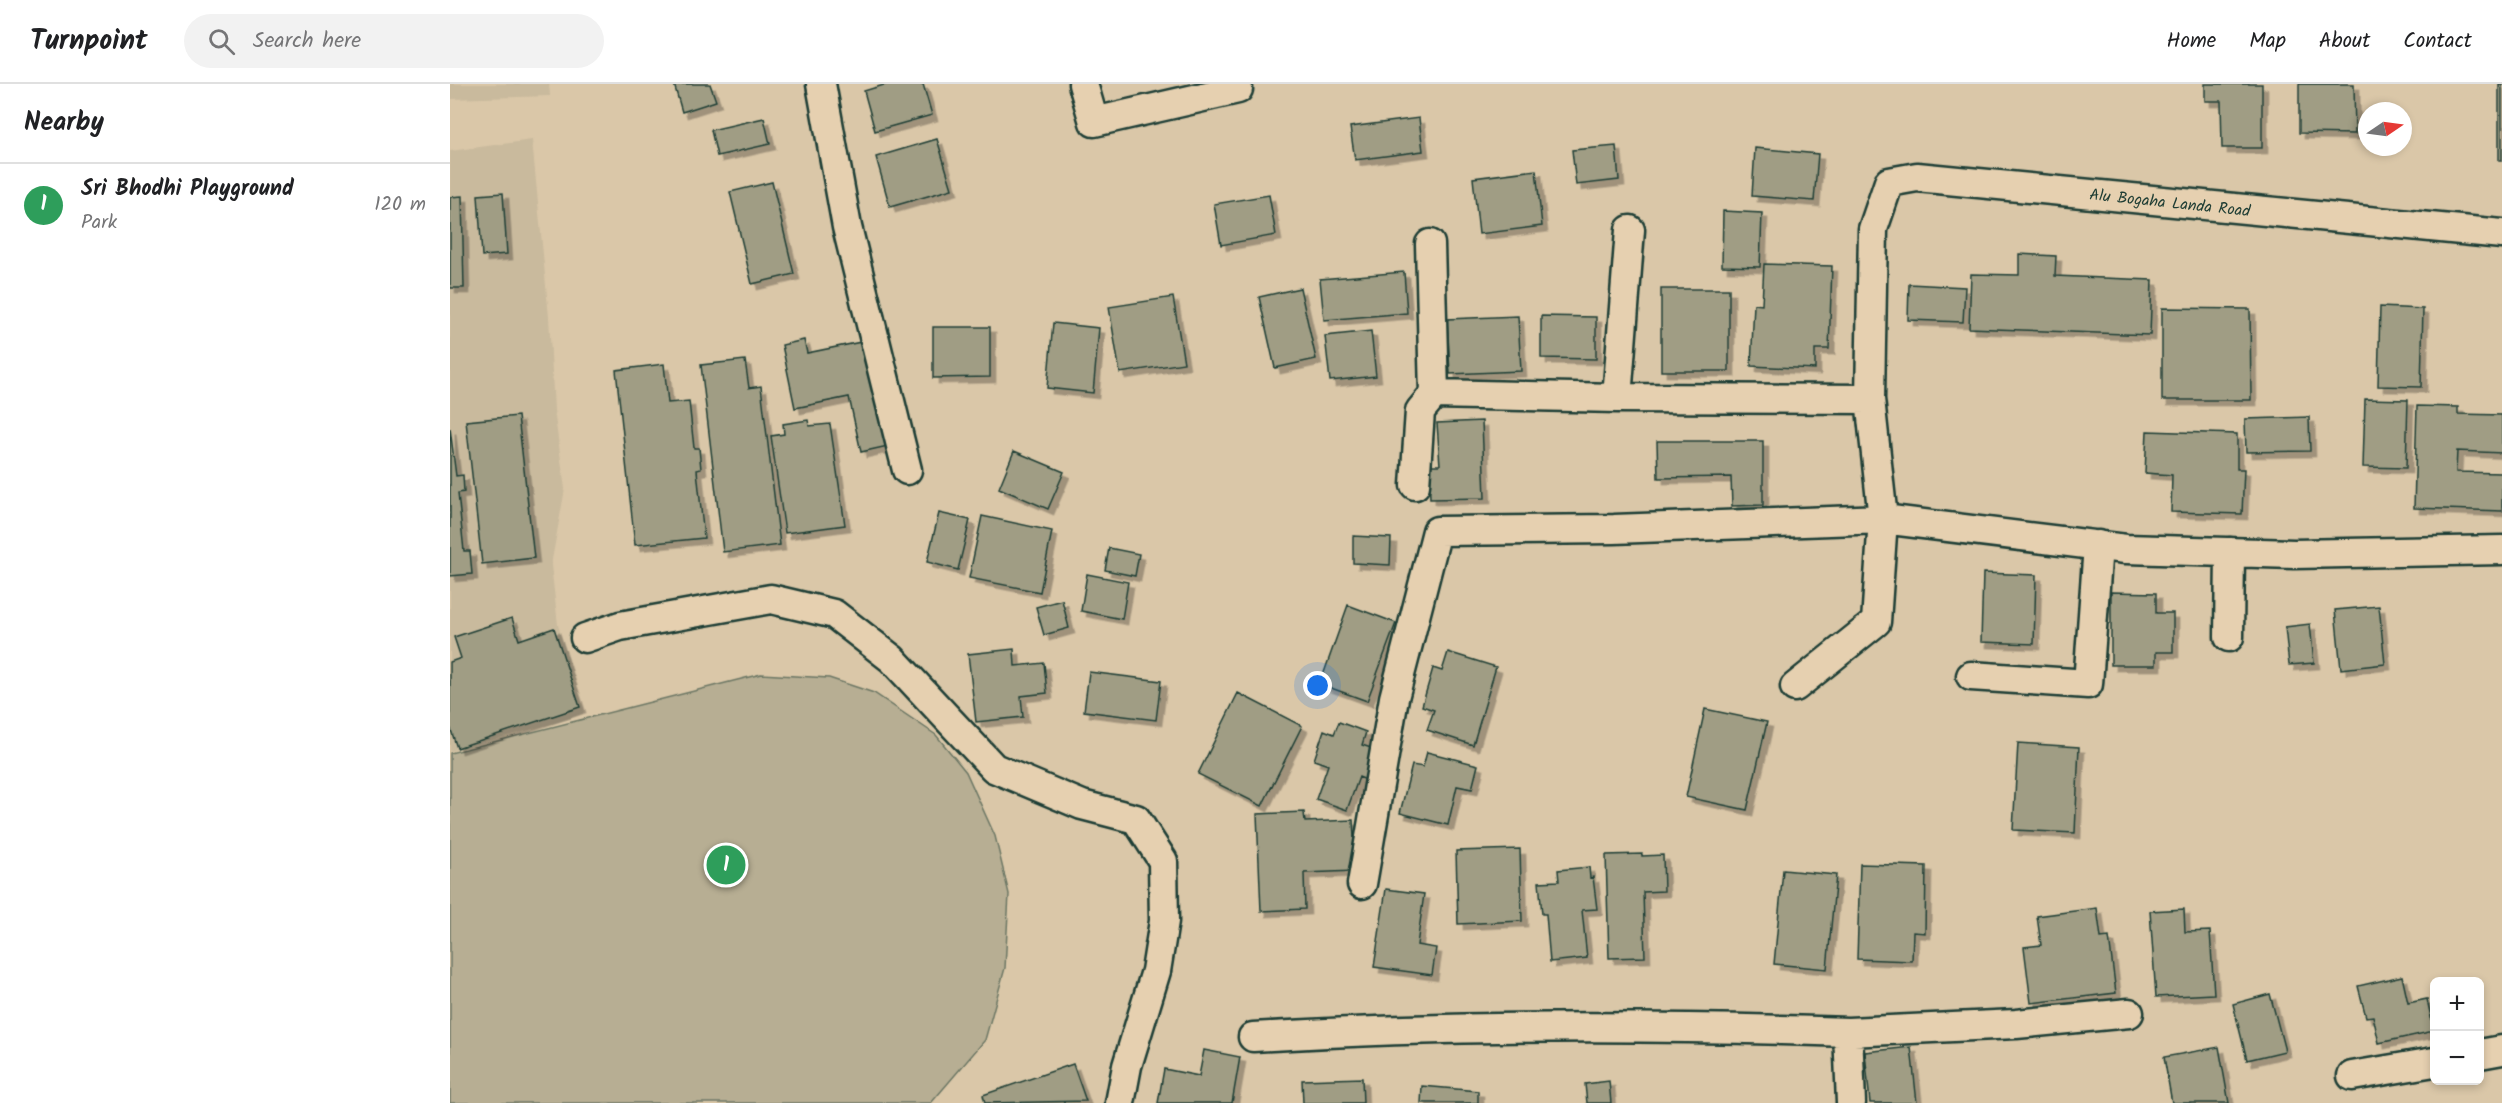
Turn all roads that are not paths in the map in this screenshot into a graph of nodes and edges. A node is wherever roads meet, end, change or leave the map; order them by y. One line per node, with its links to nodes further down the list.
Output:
1 (821, 84): 10 (street)
2 (1083, 84): 3 (street)
3 (1238, 89)
4 (1630, 230): 8 (street)
5 (2502, 234): 9 (street, Alu Bogaha Landa Road)
6 (1430, 244): 7 (street)
7 (1434, 394): 8 (street); 11 (street)
8 (1617, 398): 9 (street)
9 (1870, 399): 12 (street)
10 (907, 470)
11 (1415, 485)
12 (1883, 519): 13 (street); 19 (street); 20 (street)
13 (2097, 545): 15 (street); 18 (street)
14 (2502, 550): 15 (street)
15 (2230, 552): 16 (street)
16 (2229, 637)
17 (585, 638): 28 (street)
18 (1971, 676)
19 (1795, 687)
20 (1362, 884)
21 (2129, 1013): 22 (street)
22 (1848, 1032): 23 (street); 29 (street)
23 (1253, 1037)
24 (2502, 1050): 25 (street)
25 (2484, 1053)
26 (2430, 1063): 27 (street)
27 (2352, 1076)
28 (1120, 1103)
29 (1851, 1103)

